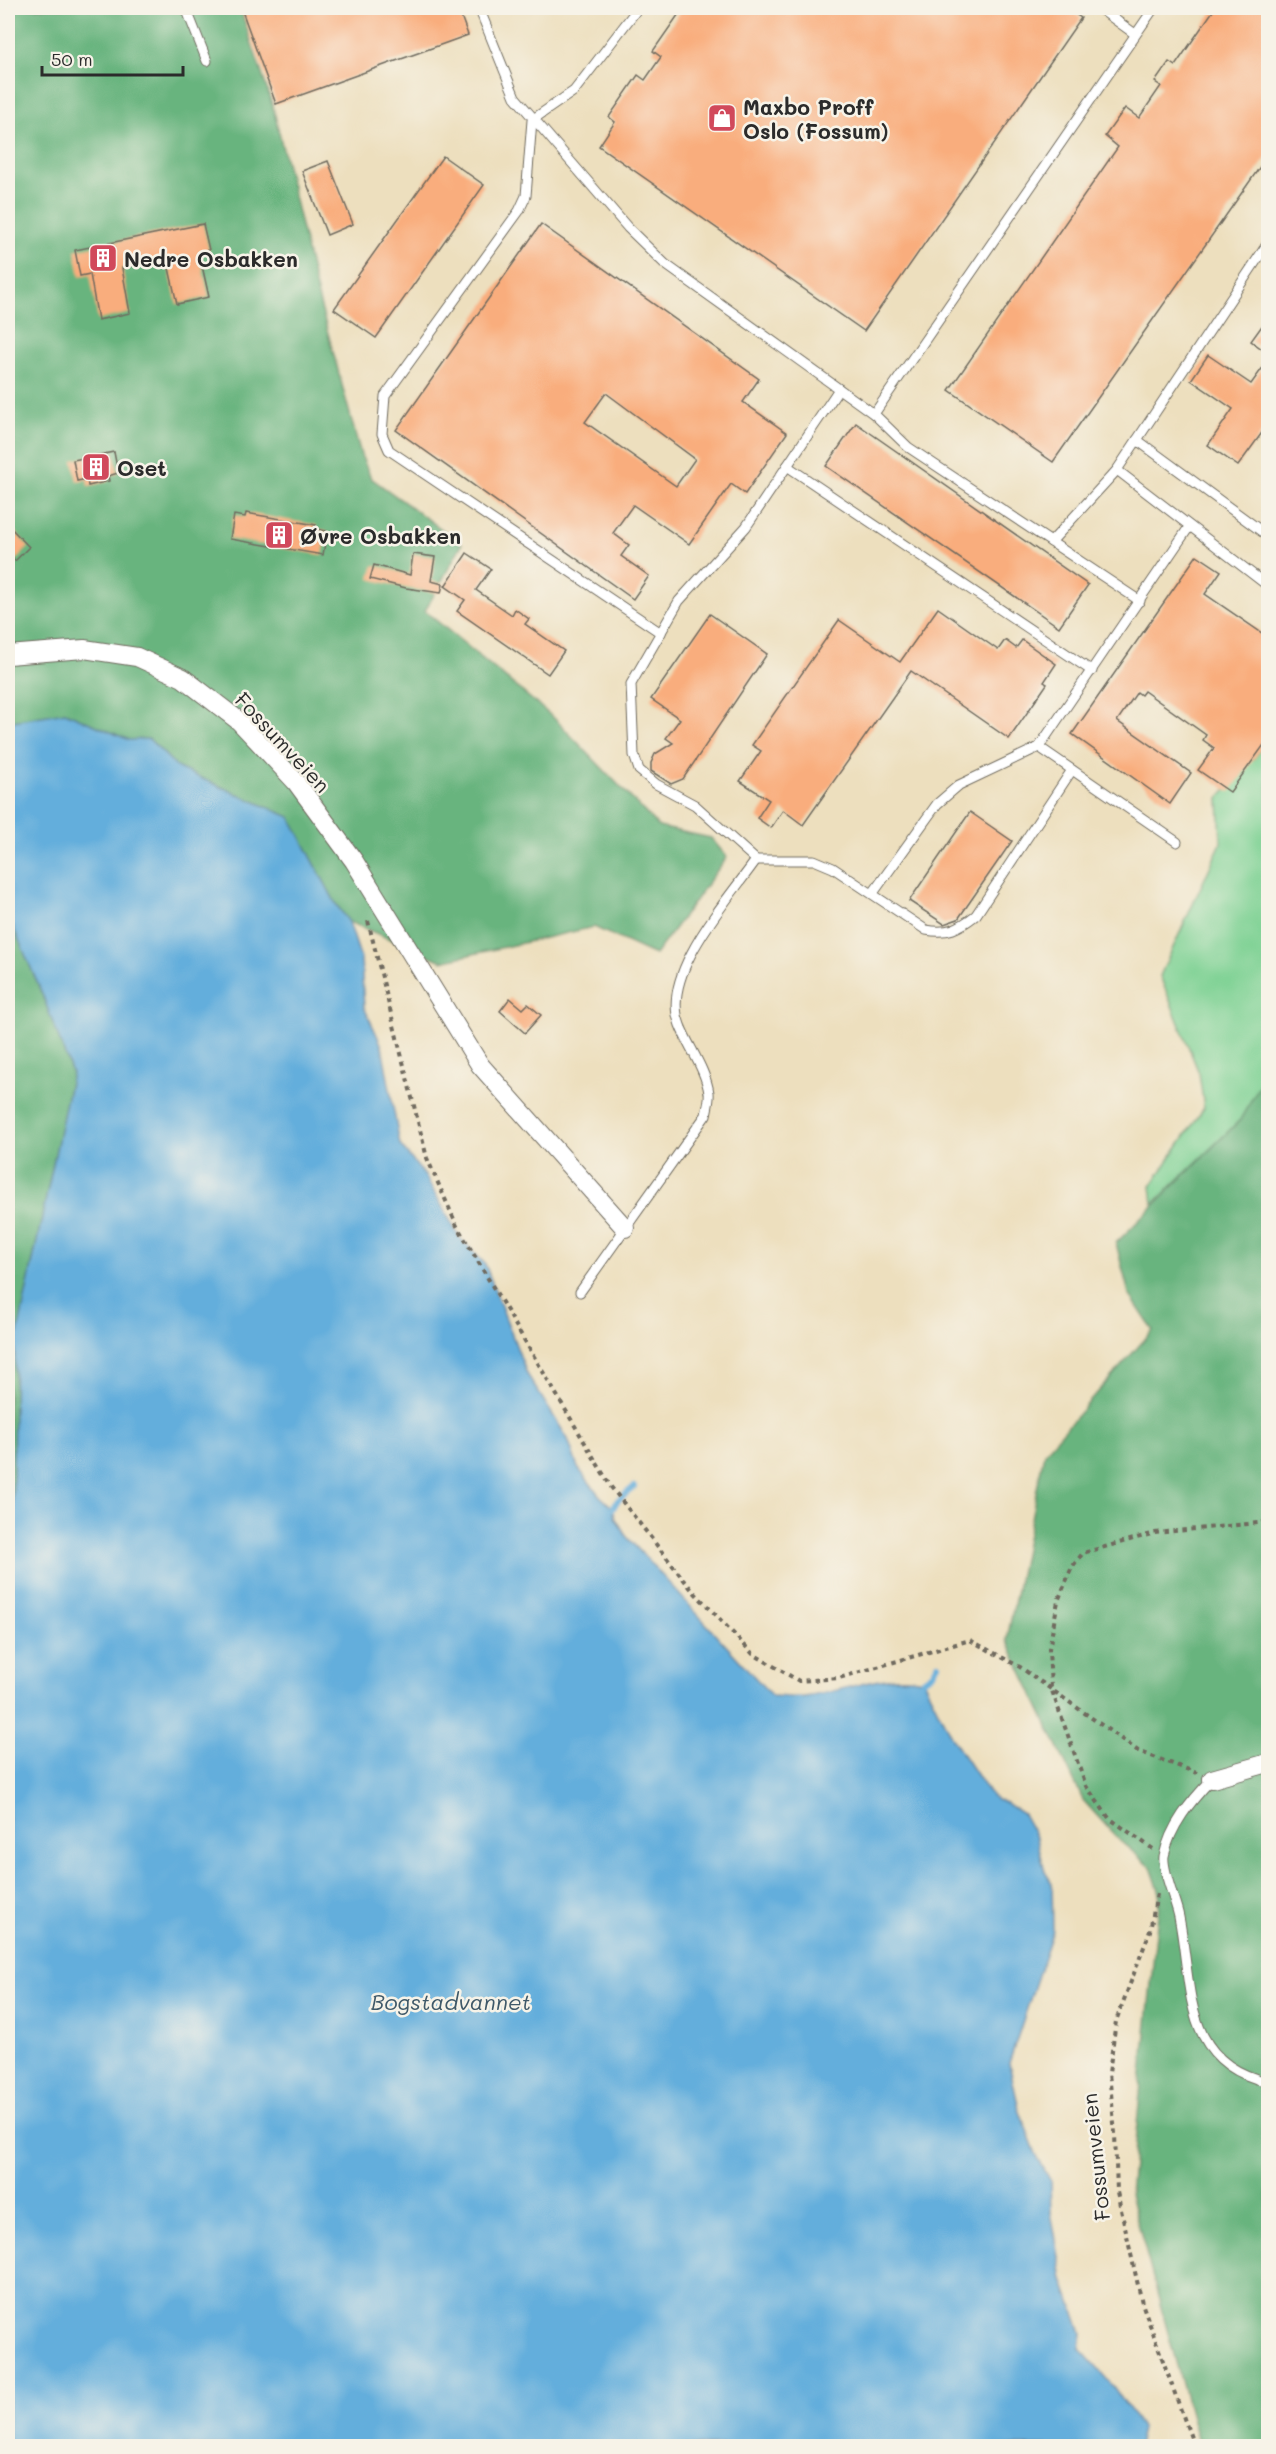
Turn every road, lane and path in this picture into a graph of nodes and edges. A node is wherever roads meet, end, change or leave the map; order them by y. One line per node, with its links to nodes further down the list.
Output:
1 (186, 8): 7 (lane)
2 (479, 8): 8 (lane)
3 (638, 8): 8 (lane)
4 (1099, 8): 6 (lane)
5 (1154, 8): 6 (lane)
6 (1136, 34): 11 (lane)
7 (207, 61)
8 (532, 120): 10 (lane); 20 (lane)
9 (1269, 243): 12 (lane)
10 (839, 389): 11 (lane); 13 (lane)
11 (874, 414): 17 (lane)
12 (1137, 440): 14 (lane); 16 (lane)
13 (787, 466): 20 (lane); 22 (lane)
14 (1117, 470): 15 (lane); 17 (lane)
15 (1189, 527): 18 (lane); 19 (lane)
16 (1269, 536)
17 (1051, 542): 19 (lane)
18 (1269, 585)
19 (1140, 601): 22 (lane)
20 (660, 633): 26 (lane)
21 (8, 655): 29 (street, Fossumveien)
22 (1092, 671): 23 (lane)
23 (1040, 747): 24 (lane); 27 (lane)
24 (1072, 770): 25 (lane); 27 (lane)
25 (1176, 842)
26 (756, 860): 27 (lane); 29 (lane)
27 (873, 893)
28 (368, 919): 32 (path)
29 (625, 1228): 30 (lane)
30 (580, 1292)
31 (1269, 1522): 32 (path)
32 (1051, 1689): 34 (path); 35 (path)
33 (1269, 1763): 34 (street)
34 (1212, 1779): 35 (lane)
35 (1164, 1860): 37 (lane)
36 (1158, 1890): 38 (path, Fossumveien)
37 (1269, 2082)
38 (1194, 2446)

